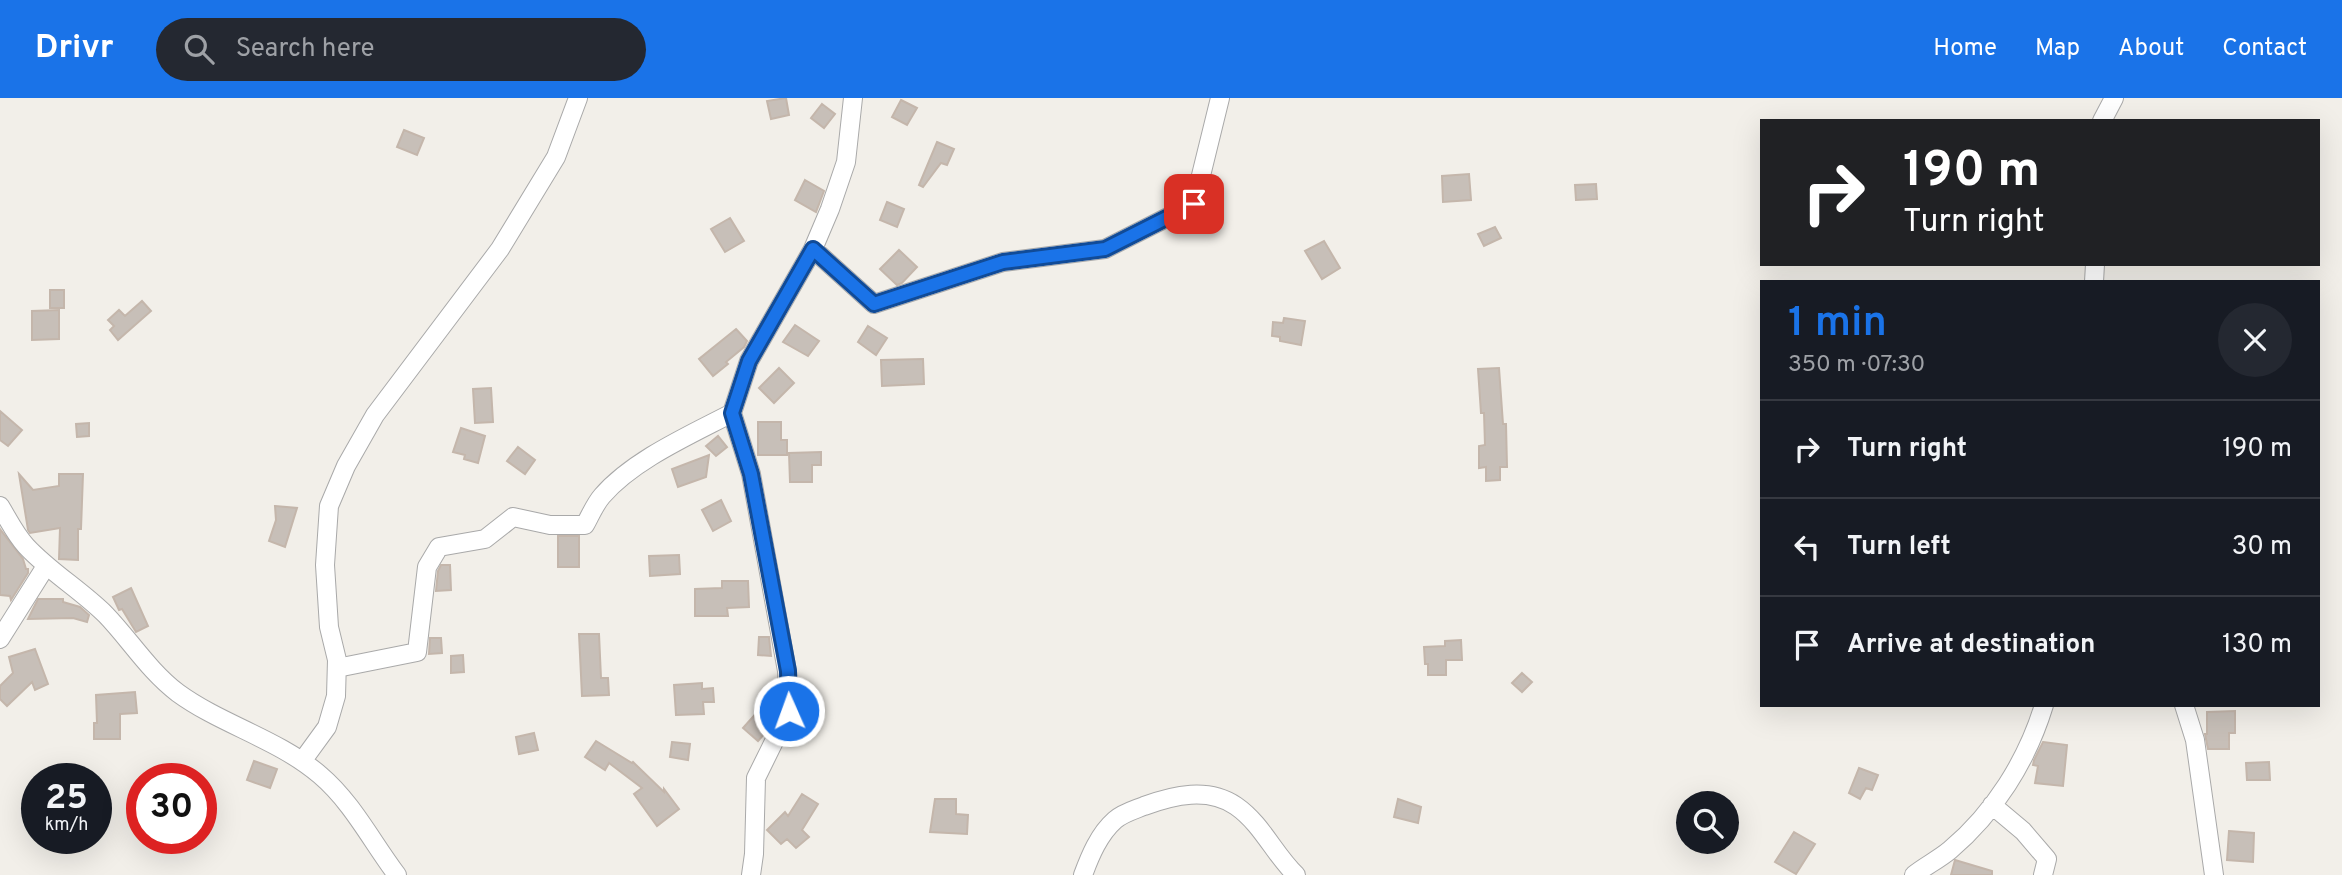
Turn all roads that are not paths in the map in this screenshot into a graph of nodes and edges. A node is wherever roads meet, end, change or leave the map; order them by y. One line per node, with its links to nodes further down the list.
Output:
1 (578, 98): 11 (street)
2 (853, 98): 6 (street)
3 (1220, 98): 6 (street)
4 (2114, 98): 5 (street)
5 (2103, 119)
6 (813, 249): 7 (street)
7 (732, 413): 11 (street); 17 (street)
8 (0, 506): 9 (street)
9 (46, 565): 10 (street); 14 (street)
10 (0, 639)
11 (337, 668): 14 (street)
12 (2043, 707): 15 (street)
13 (2185, 707): 22 (street)
14 (303, 760): 16 (street)
15 (1992, 805): 20 (street); 21 (street)
16 (397, 875)
17 (751, 875)
18 (1083, 875): 19 (street)
19 (1296, 875)
20 (1914, 875)
21 (2043, 875)
22 (2214, 875)

